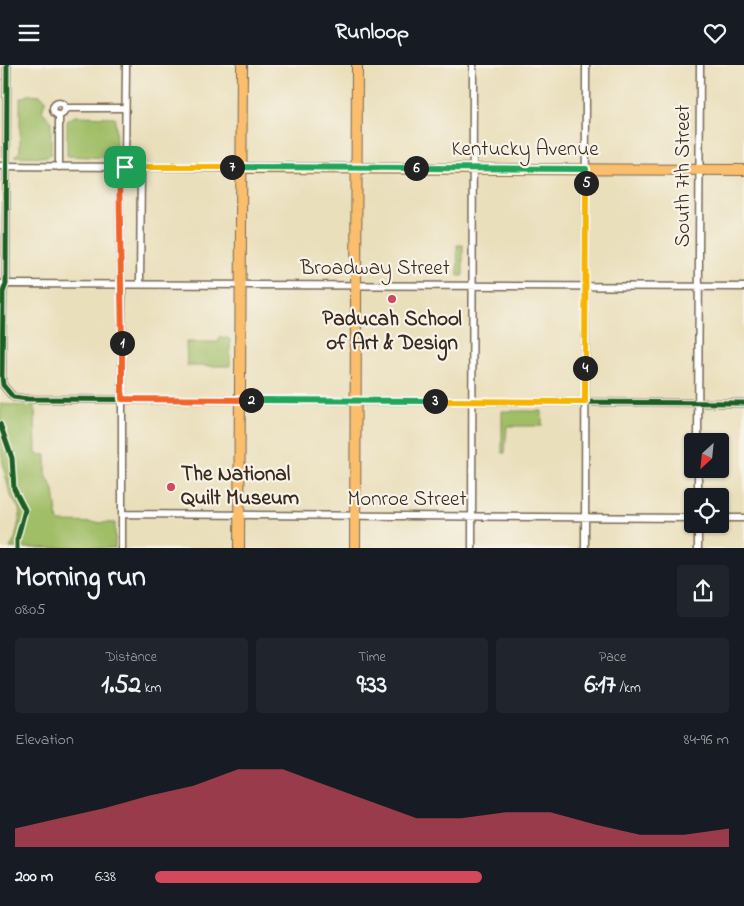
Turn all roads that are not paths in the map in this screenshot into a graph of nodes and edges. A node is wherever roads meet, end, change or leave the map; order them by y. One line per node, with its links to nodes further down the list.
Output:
1 (8, 65): 11 (street)
2 (126, 65): 9 (street)
3 (242, 65): 15 (main road)
4 (357, 65): 16 (main road)
5 (473, 65): 17 (street)
6 (586, 65): 18 (street)
7 (700, 65): 19 (street, South 7th Street)
8 (65, 108): 9 (street); 10 (street); 10 (street)
9 (125, 108): 13 (street)
10 (59, 115): 12 (street)
11 (3, 166): 12 (street, Kentucky Avenue); 21 (street)
12 (59, 167): 13 (street, Kentucky Avenue)
13 (122, 167): 14 (street, Kentucky Avenue); 22 (street)
14 (142, 167): 15 (street, Kentucky Avenue); 23 (street)
15 (241, 167): 16 (main road, Kentucky Avenue); 24 (main road)
16 (357, 168): 17 (main road, Kentucky Avenue); 25 (main road)
17 (472, 168): 18 (main road, Kentucky Avenue); 26 (street)
18 (586, 169): 19 (main road, Kentucky Avenue); 27 (street)
19 (700, 170): 20 (main road, Kentucky Avenue); 28 (street, South 7th Street)
20 (744, 170)
21 (3, 284): 22 (street, Broadway Street); 30 (street)
22 (122, 284): 23 (street, Broadway Street); 30 (street)
23 (140, 284): 24 (street, Broadway Street)
24 (240, 285): 25 (street, Broadway Street); 31 (main road)
25 (356, 285): 26 (street, Broadway Street); 32 (main road)
26 (471, 286): 27 (street, Broadway Street); 33 (street)
27 (585, 286): 28 (street, Broadway Street); 34 (street)
28 (699, 286): 29 (street, Broadway Street); 35 (street, South 7th Street)
29 (744, 287)
30 (122, 399): 31 (street); 38 (street)
31 (239, 400): 32 (street); 40 (main road)
32 (356, 401): 33 (street); 39 (main road)
33 (472, 402): 34 (street); 41 (street)
34 (585, 402): 35 (street); 42 (street)
35 (698, 403): 36 (street); 37 (street, South 7th Street)
36 (744, 403)
37 (698, 433)
38 (122, 514): 40 (street, Monroe Street); 47 (street)
39 (355, 516): 40 (street, Monroe Street); 41 (street, Monroe Street); 49 (main road)
40 (239, 517): 48 (main road)
41 (472, 517): 42 (street, Monroe Street); 50 (street)
42 (585, 517): 43 (street, Monroe Street); 51 (street)
43 (684, 518)
44 (729, 518): 45 (street)
45 (744, 518)
46 (698, 533): 52 (street)
47 (122, 548)
48 (239, 548)
49 (355, 548)
50 (472, 548)
51 (585, 548)
52 (698, 548)

